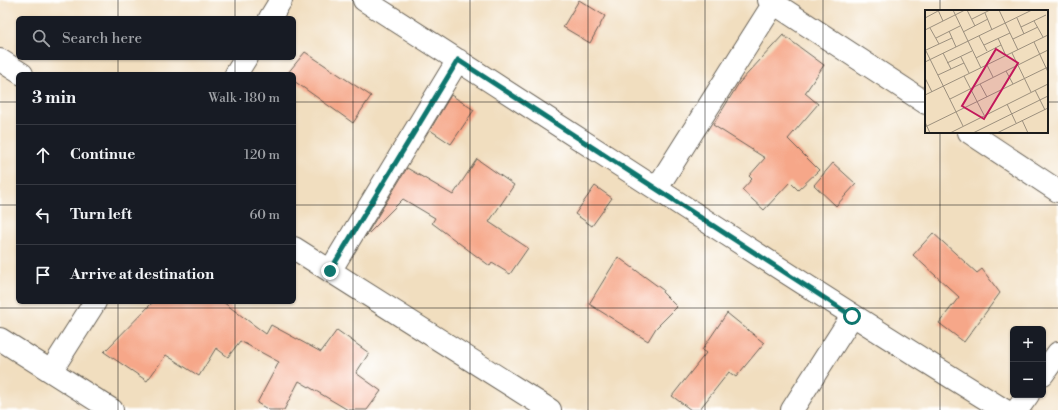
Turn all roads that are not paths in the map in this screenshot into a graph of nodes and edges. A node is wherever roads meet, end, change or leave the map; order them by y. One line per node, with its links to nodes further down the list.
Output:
1 (281, 0): 4 (street)
2 (364, 0): 7 (street)
3 (772, 2): 10 (street); 13 (street)
4 (271, 16)
5 (0, 60): 8 (street)
6 (245, 60): 9 (street)
7 (458, 60): 13 (street); 15 (street)
8 (19, 72)
9 (237, 72)
10 (925, 102)
11 (971, 133): 12 (street)
12 (1057, 187)
13 (657, 188): 17 (street)
14 (296, 249): 15 (street)
15 (330, 271): 24 (street)
16 (94, 304): 21 (street)
17 (852, 316): 25 (street); 26 (street)
18 (0, 339): 21 (street)
19 (1058, 352): 20 (street)
20 (1046, 370)
21 (51, 371): 23 (street)
22 (1026, 398): 27 (street)
23 (112, 410)
24 (550, 410)
25 (792, 410)
26 (1004, 410)
27 (1017, 410)

